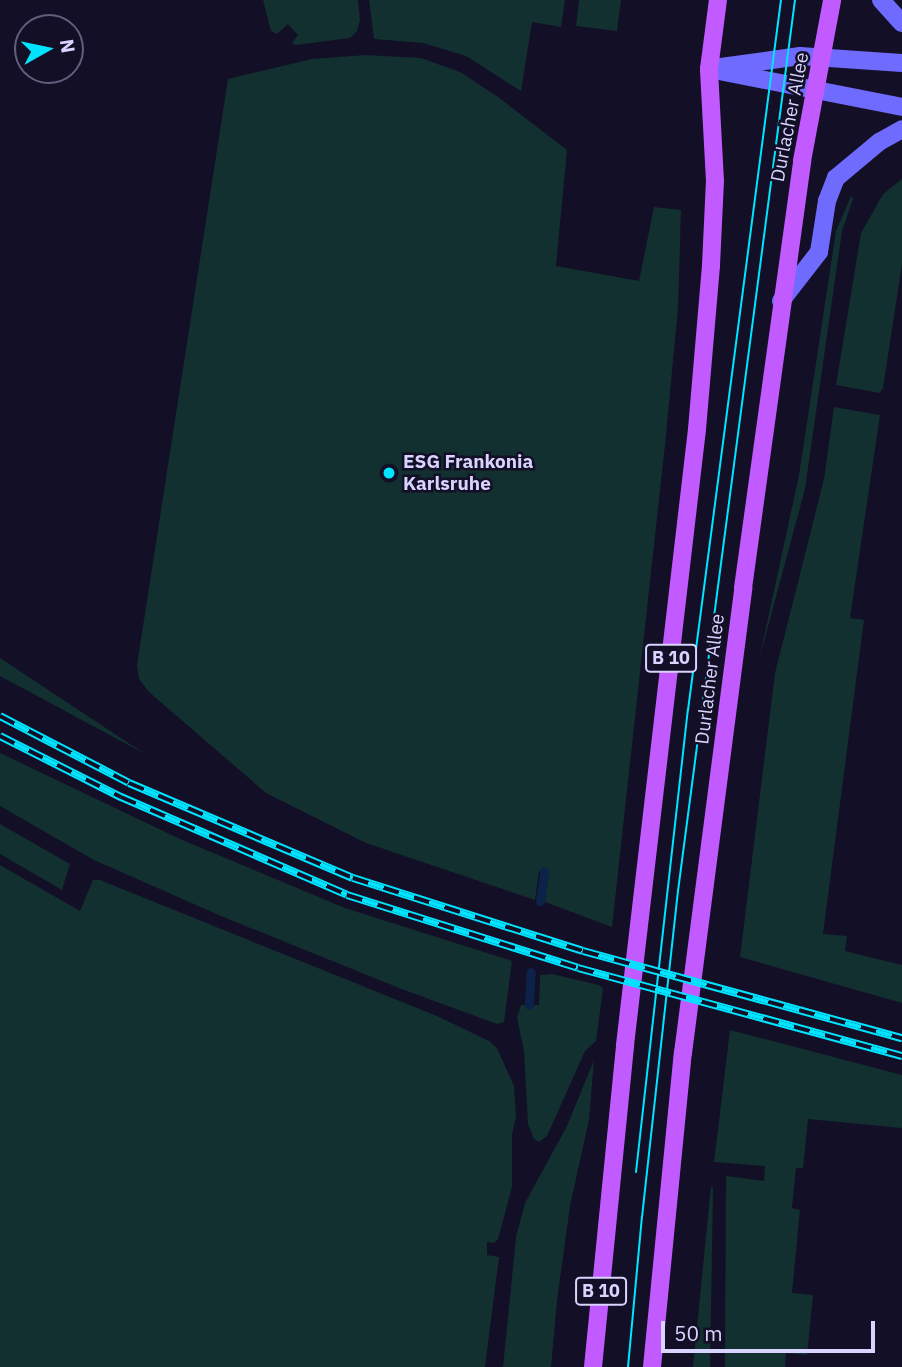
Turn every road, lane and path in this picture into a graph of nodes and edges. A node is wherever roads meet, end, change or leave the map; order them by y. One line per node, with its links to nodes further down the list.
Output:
1 (718, 0): 7 (main road, B 10)
2 (832, 0): 5 (main road, Durlacher Allee)
3 (881, 0): 4 (main road)
4 (902, 23)
5 (824, 56): 6 (main road); 7 (main road); 8 (main road, Durlacher Allee)
6 (902, 62)
7 (709, 69): 8 (main road); 12 (main road, B 10)
8 (817, 92): 9 (main road); 11 (main road, Durlacher Allee)
9 (902, 107)
10 (902, 128): 11 (main road)
11 (781, 301): 13 (main road, Durlacher Allee)
12 (593, 1367)
13 (652, 1367)

